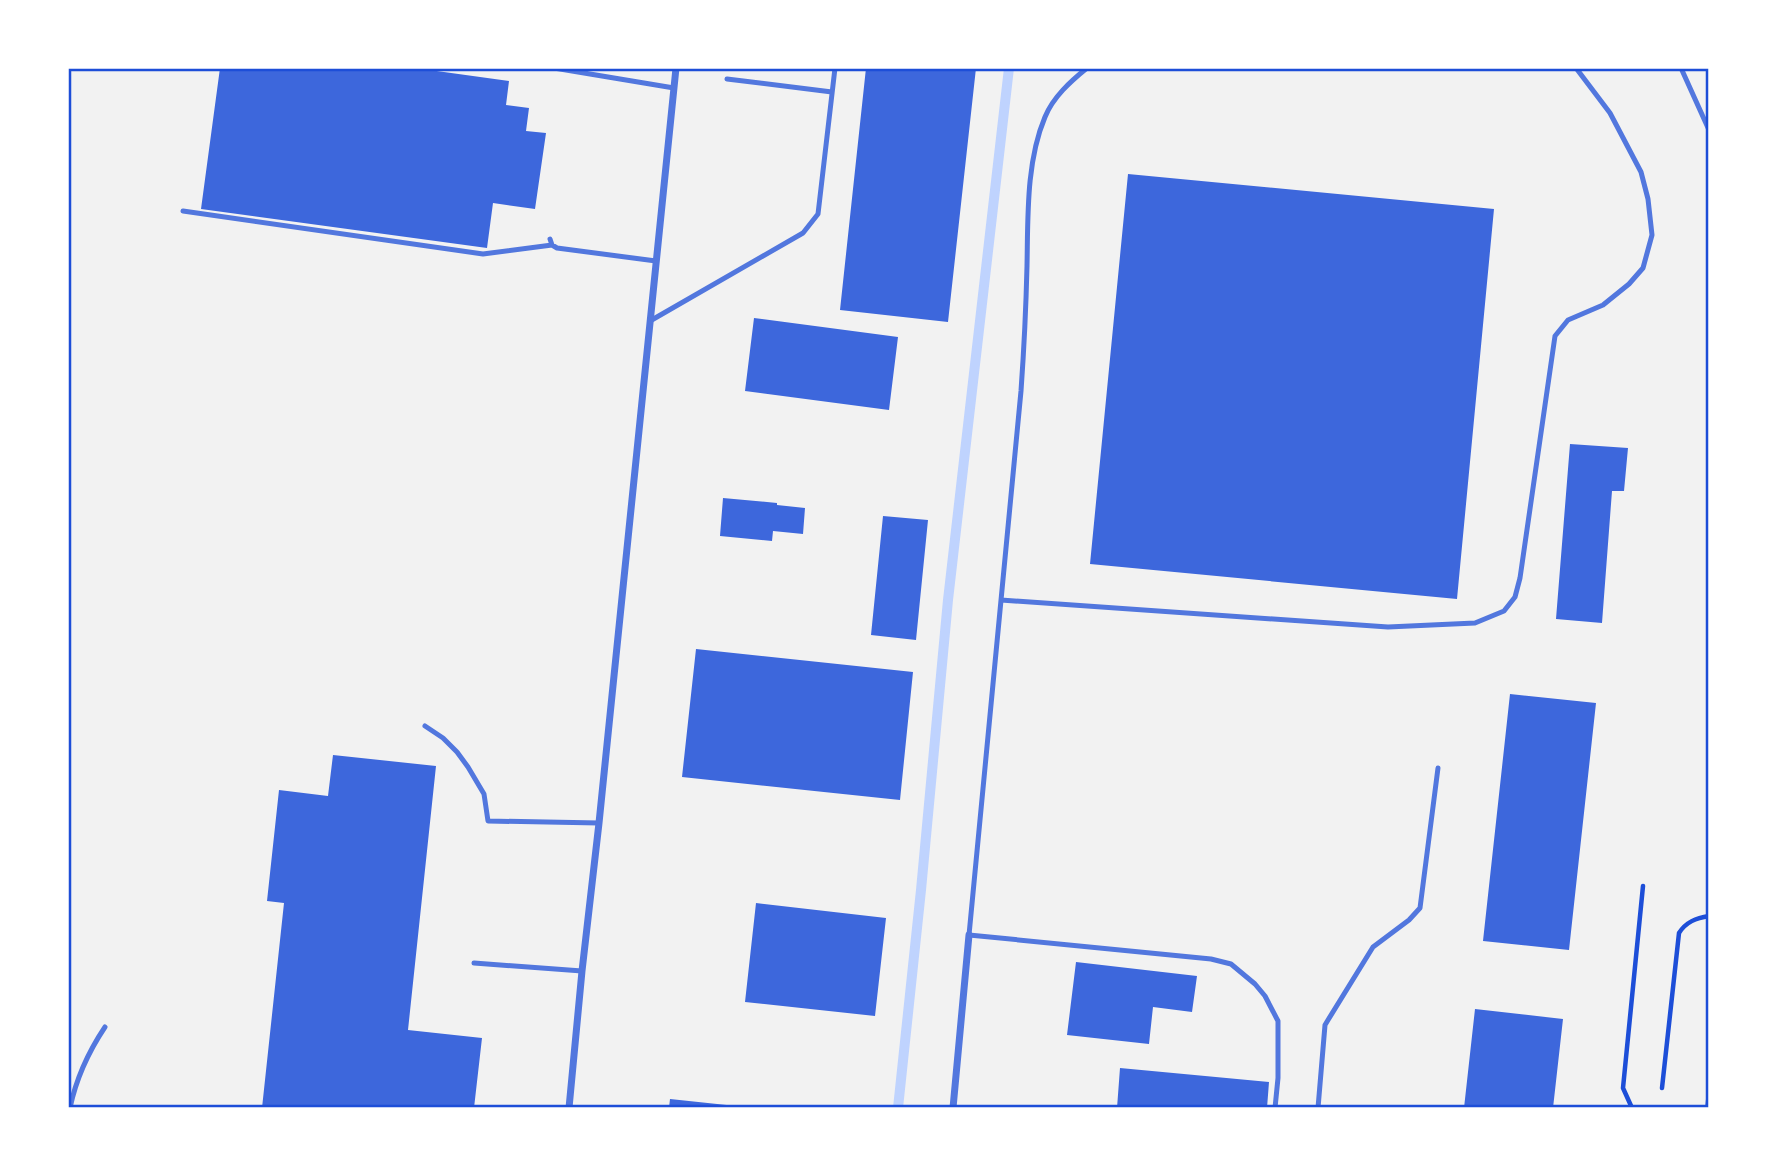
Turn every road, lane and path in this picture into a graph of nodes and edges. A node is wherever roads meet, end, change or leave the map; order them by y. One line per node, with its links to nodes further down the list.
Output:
1 (554, 68): 8 (lane)
2 (676, 68): 8 (street)
3 (835, 68): 9 (lane)
4 (1087, 68): 14 (lane)
5 (1576, 68): 14 (lane)
6 (1681, 68): 10 (lane)
7 (727, 79): 9 (lane)
8 (674, 88): 12 (street)
9 (832, 92): 13 (lane)
10 (1709, 130)
11 (183, 211): 12 (lane)
12 (656, 261): 13 (street)
13 (650, 321): 17 (street)
14 (1001, 600): 20 (lane)
15 (425, 726): 17 (lane)
16 (1438, 768): 29 (lane)
17 (599, 823): 22 (street)
18 (1643, 886): 30 (path)
19 (1709, 916): 24 (path)
20 (969, 935): 27 (street); 28 (lane)
21 (474, 963): 22 (lane)
22 (582, 971): 26 (street)
23 (105, 1027): 25 (lane)
24 (1662, 1088)
25 (70, 1108)
26 (569, 1108)
27 (953, 1108)
28 (1275, 1108)
29 (1318, 1108)
30 (1632, 1108)

